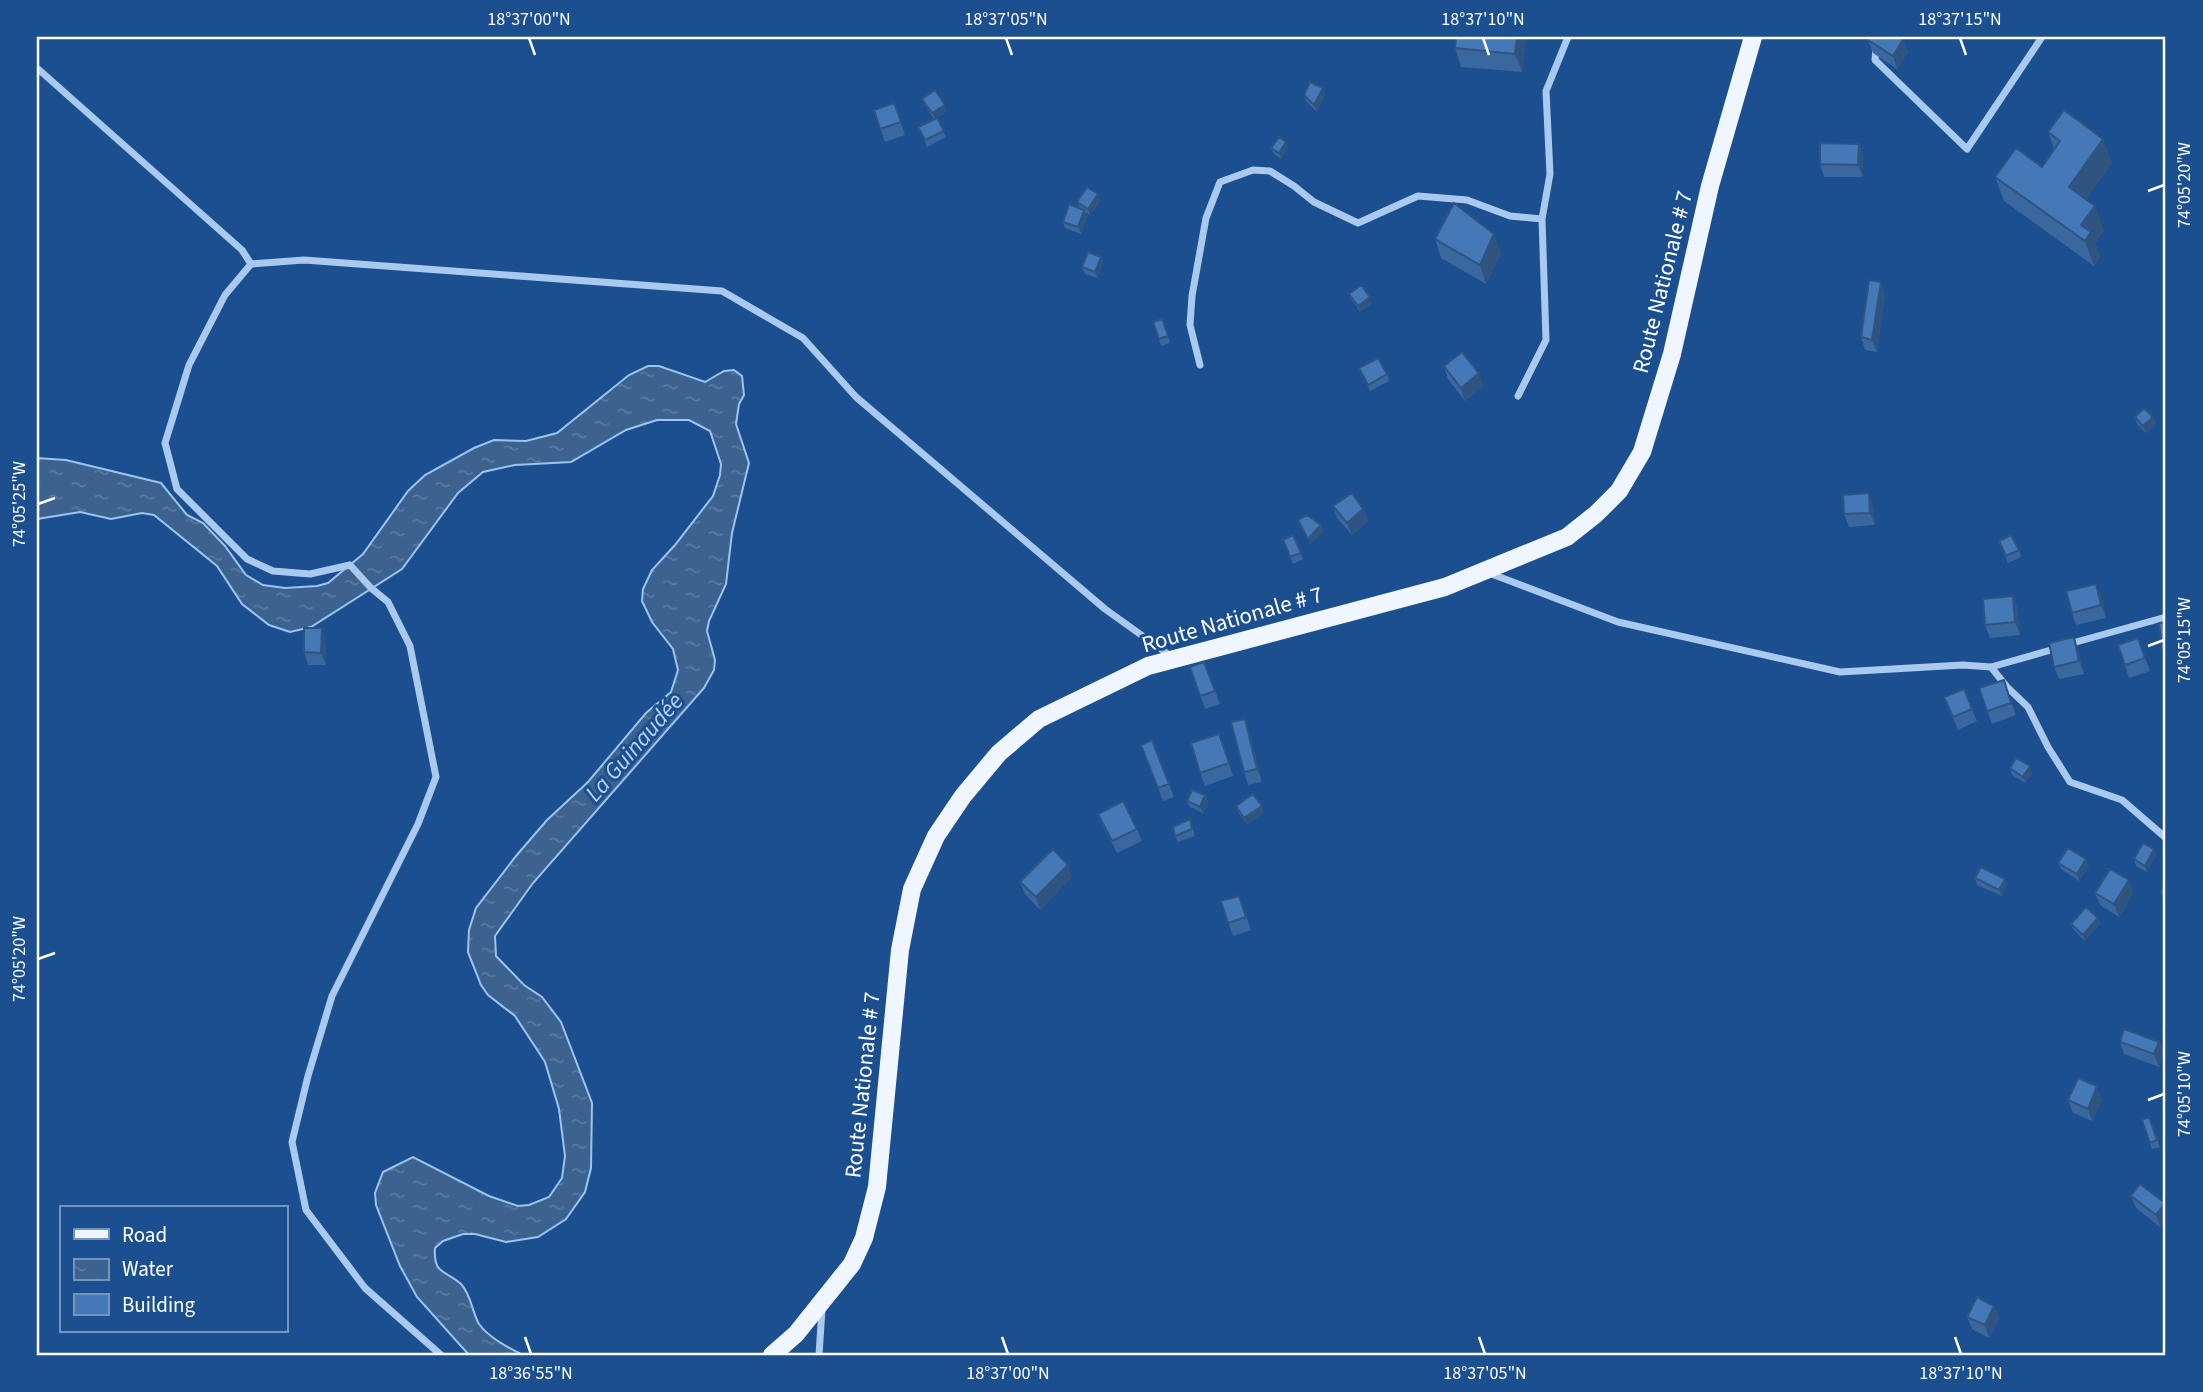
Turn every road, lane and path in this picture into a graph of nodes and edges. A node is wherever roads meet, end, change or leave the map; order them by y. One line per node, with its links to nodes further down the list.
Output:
1 (1568, 37): 6 (street)
2 (1753, 37): 10 (main road, Route Nationale # 7)
3 (1877, 37): 4 (street)
4 (2042, 37)
5 (37, 68): 7 (street)
6 (1542, 219): 8 (street); 9 (street)
7 (251, 264): 12 (street); 16 (street)
8 (1200, 365)
9 (1518, 396)
10 (1485, 571): 12 (main road, Route Nationale # 7); 13 (street)
11 (2166, 617): 13 (street)
12 (1174, 659): 15 (main road, Route Nationale # 7)
13 (1991, 667): 14 (street)
14 (2166, 838)
15 (822, 1301): 17 (main road, Route Nationale # 7); 18 (street)
16 (441, 1355)
17 (772, 1355)
18 (819, 1355)

